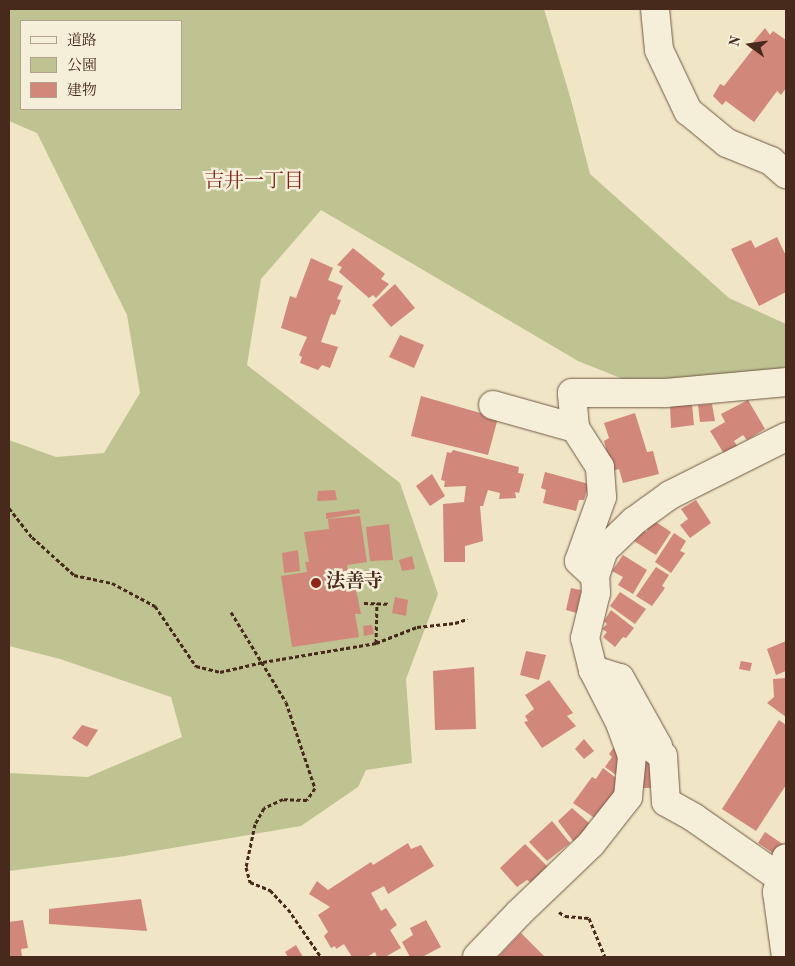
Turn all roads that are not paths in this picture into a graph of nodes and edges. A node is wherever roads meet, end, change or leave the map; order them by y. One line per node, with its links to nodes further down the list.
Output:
1 (655, 9): 2 (street)
2 (786, 174)
3 (786, 382): 5 (street)
4 (493, 405): 5 (street)
5 (575, 428): 7 (street)
6 (786, 437): 7 (street)
7 (595, 576): 8 (street)
8 (593, 670): 9 (street); 10 (street)
9 (621, 725): 10 (street); 12 (street)
10 (663, 756): 11 (street)
11 (783, 868): 13 (street)
12 (477, 957)
13 (786, 957)

